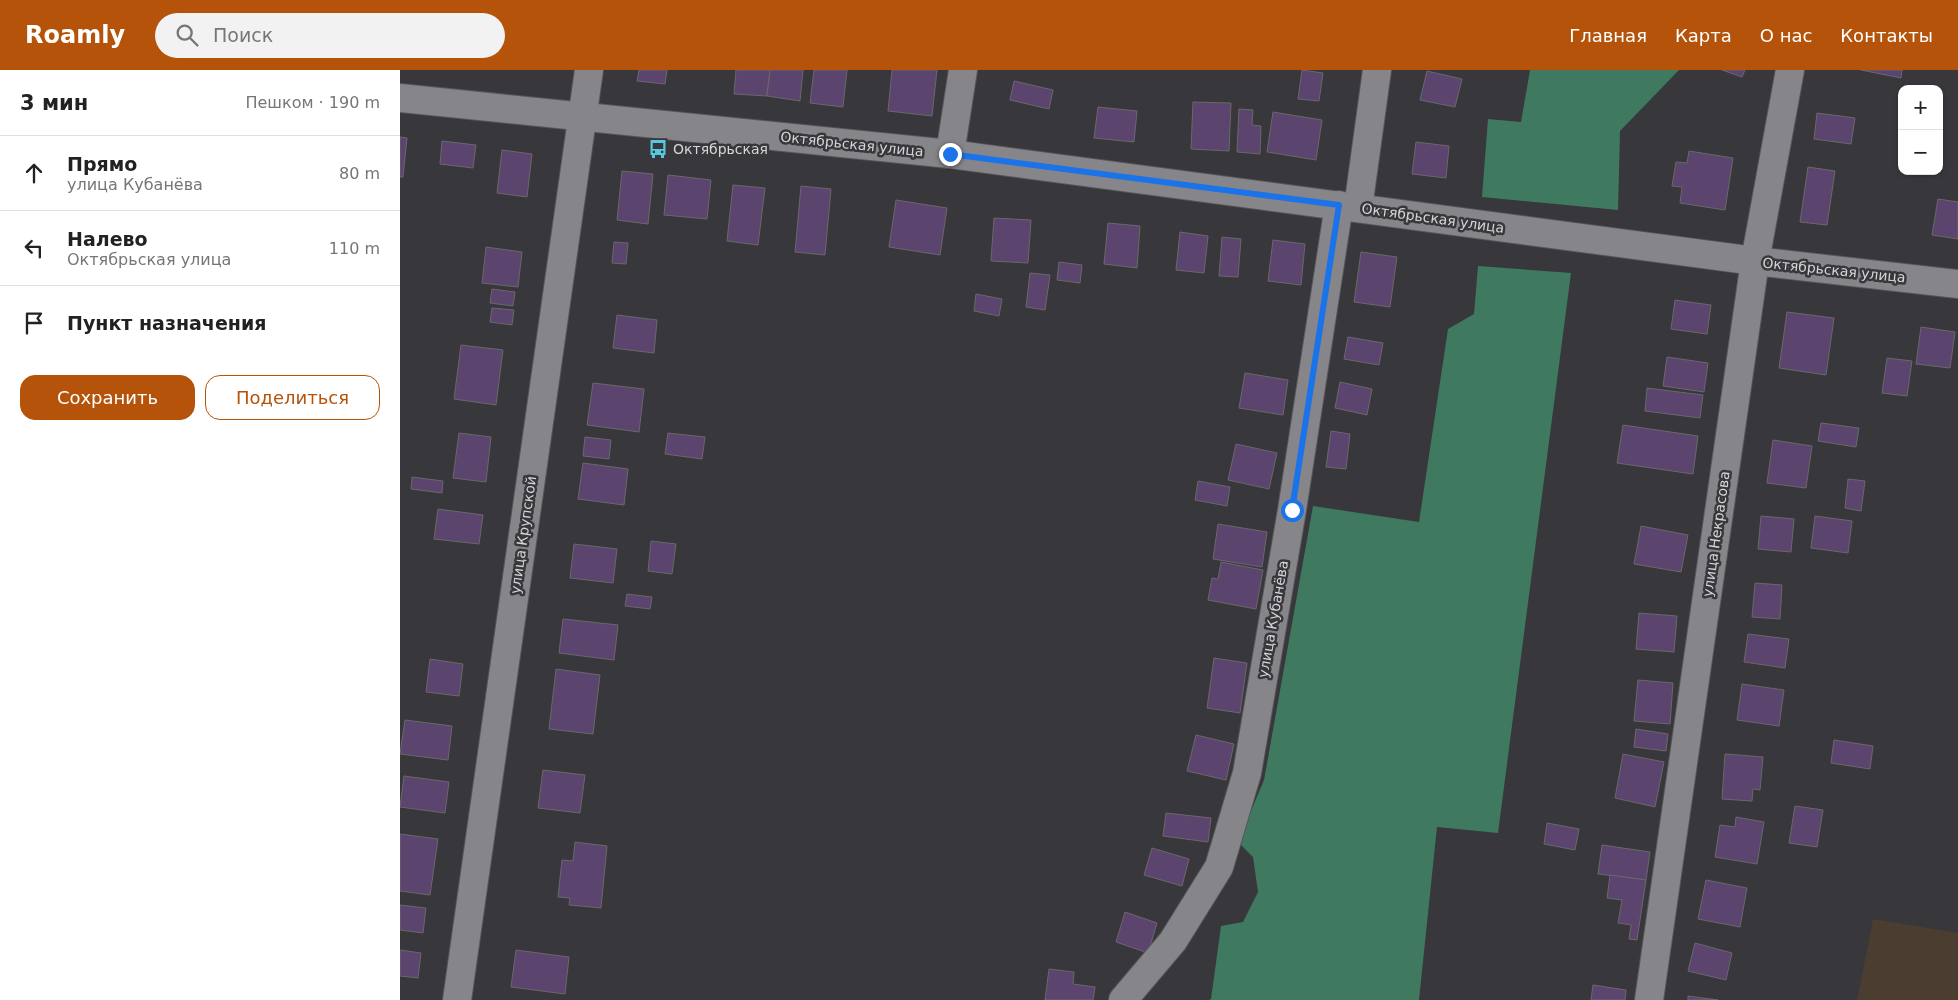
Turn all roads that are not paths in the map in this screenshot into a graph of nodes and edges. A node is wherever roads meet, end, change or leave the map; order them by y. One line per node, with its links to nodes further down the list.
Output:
1 (588, 70): 6 (street, улица Крупской)
2 (963, 70): 7 (street)
3 (1377, 70): 8 (street, улица Кубанёва)
4 (1790, 70): 9 (street, улица Некрасова)
5 (400, 98): 6 (street, Октябрьская улица)
6 (582, 116): 7 (street, Октябрьская улица); 11 (street, улица Крупской)
7 (950, 154): 8 (street, Октябрьская улица)
8 (1348, 206): 9 (street, Октябрьская улица); 12 (street, улица Кубанёва)
9 (1755, 262): 10 (street, Октябрьская улица); 13 (street, улица Некрасова)
10 (1958, 284)
11 (456, 1000)
12 (1123, 1000)
13 (1649, 1000)

